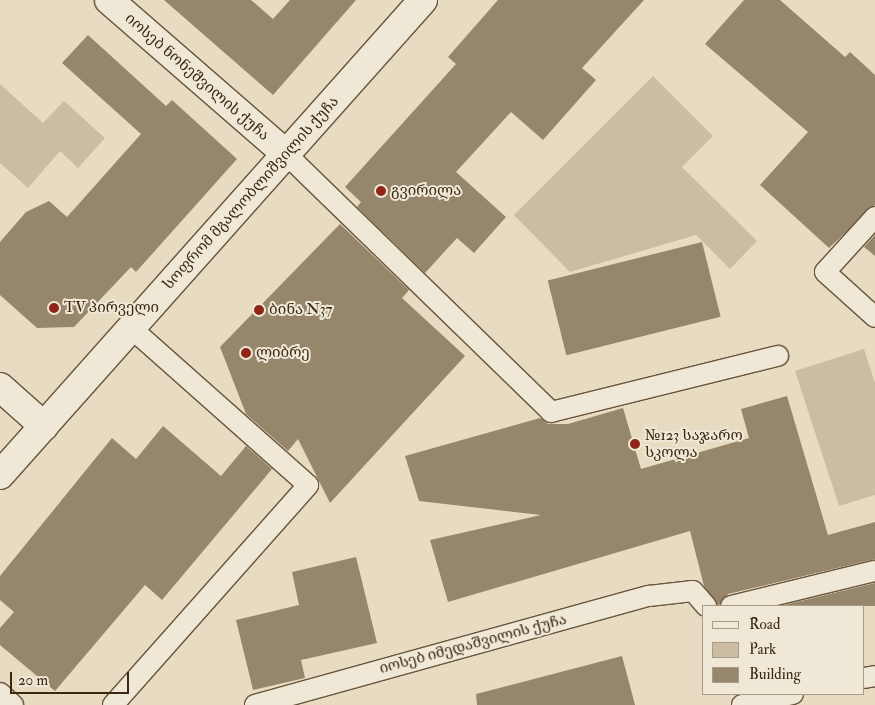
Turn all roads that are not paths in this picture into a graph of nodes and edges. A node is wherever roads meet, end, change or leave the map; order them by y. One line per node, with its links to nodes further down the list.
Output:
1 (109, 0): 3 (street, იოსებ ნონეშვილის ქუჩა)
2 (423, 0): 3 (street, სოფრომ მგალობლიშვილის ქუჩა)
3 (286, 154): 6 (street, სოფრომ მგალობლიშვილის ქუჩა); 7 (lane)
4 (875, 217): 5 (lane)
5 (875, 317)
6 (131, 328): 9 (street, სოფრომ მგალობლიშვილის ქუჩა); 17 (lane)
7 (778, 356)
8 (0, 387): 9 (street)
9 (44, 426): 10 (street, სოფრომ მგალობლიშვილის ქუჩა)
10 (0, 475)
11 (875, 571): 13 (lane)
12 (699, 599): 18 (lane, იოსებ იმედაშვილის ქუჩა)
13 (735, 605)
14 (0, 694): 16 (lane)
15 (788, 695): 19 (lane)
16 (13, 705)
17 (113, 705)
18 (254, 705)
19 (740, 705)

